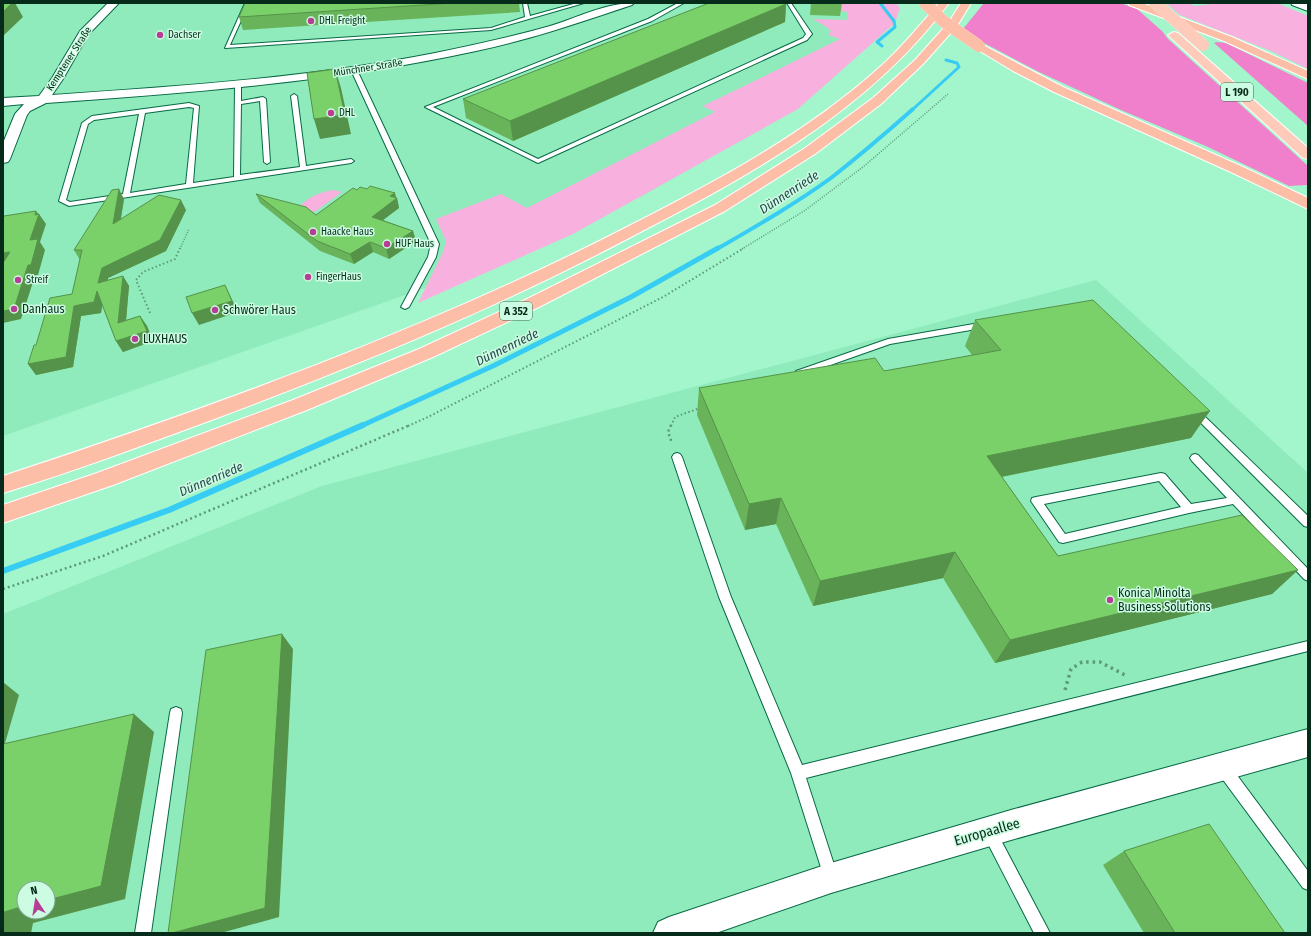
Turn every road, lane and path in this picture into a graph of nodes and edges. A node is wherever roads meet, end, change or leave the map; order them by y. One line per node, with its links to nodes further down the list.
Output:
1 (114, 3): 24 (street, Kemptener Straße)
2 (247, 3): 17 (lane)
3 (525, 3): 17 (lane)
4 (582, 3): 15 (lane)
5 (629, 3): 18 (street, Münchner Straße)
6 (682, 3): 7 (lane)
7 (789, 3)
8 (925, 3): 31 (highway, bridge)
9 (944, 3): 51 (highway, A 352)
10 (966, 3): 54 (highway, A 352)
11 (1133, 3): 19 (highway)
12 (1138, 3): 30 (highway, L 190)
13 (1155, 3): 21 (highway, L 190, bridge)
14 (1296, 3): 16 (street)
15 (564, 6): 17 (lane)
16 (1308, 8)
17 (528, 18)
18 (354, 70): 20 (street, Münchner Straße); 43 (lane)
19 (1308, 75)
20 (238, 85): 24 (street, Münchner Straße); 26 (lane)
21 (1256, 92)
22 (948, 94): 57 (path)
23 (294, 96): 35 (lane)
24 (42, 100): 25 (street, Münchner Straße); 28 (street); 32 (street)
25 (3, 102)
26 (237, 103): 34 (lane); 37 (lane)
27 (142, 112): 38 (lane); 39 (lane); 39 (lane)
28 (38, 115)
29 (30, 126): 36 (street)
30 (1304, 152)
31 (1204, 154): 40 (highway); 41 (highway)
32 (3, 159)
33 (351, 161): 35 (lane)
34 (267, 162)
35 (303, 168): 37 (lane)
36 (3, 171)
37 (237, 178): 38 (lane)
38 (189, 185): 39 (lane)
39 (126, 195)
40 (1308, 204)
41 (1308, 216)
42 (189, 229): 44 (path)
43 (405, 307)
44 (150, 313)
45 (995, 323): 46 (lane)
46 (799, 373)
47 (1189, 405): 55 (lane)
48 (704, 407): 49 (path)
49 (677, 457): 64 (lane)
50 (1195, 458): 52 (lane)
51 (3, 485)
52 (1235, 500): 53 (lane); 56 (lane)
53 (1189, 509): 53 (lane)
54 (3, 514)
55 (1308, 523)
56 (1308, 576)
57 (3, 589)
58 (1308, 646): 59 (lane)
59 (1148, 686): 60 (lane); 60 (path)
60 (1061, 708): 64 (lane)
61 (176, 712): 68 (lane)
62 (1308, 743): 63 (street, Europaallee)
63 (1222, 767): 65 (street, Europaallee); 67 (lane)
64 (798, 773): 66 (lane)
65 (989, 832): 66 (street, Europaallee); 70 (lane)
66 (831, 878): 69 (street, Europaallee)
67 (1308, 883)
68 (143, 933)
69 (669, 933)
70 (1042, 933)

